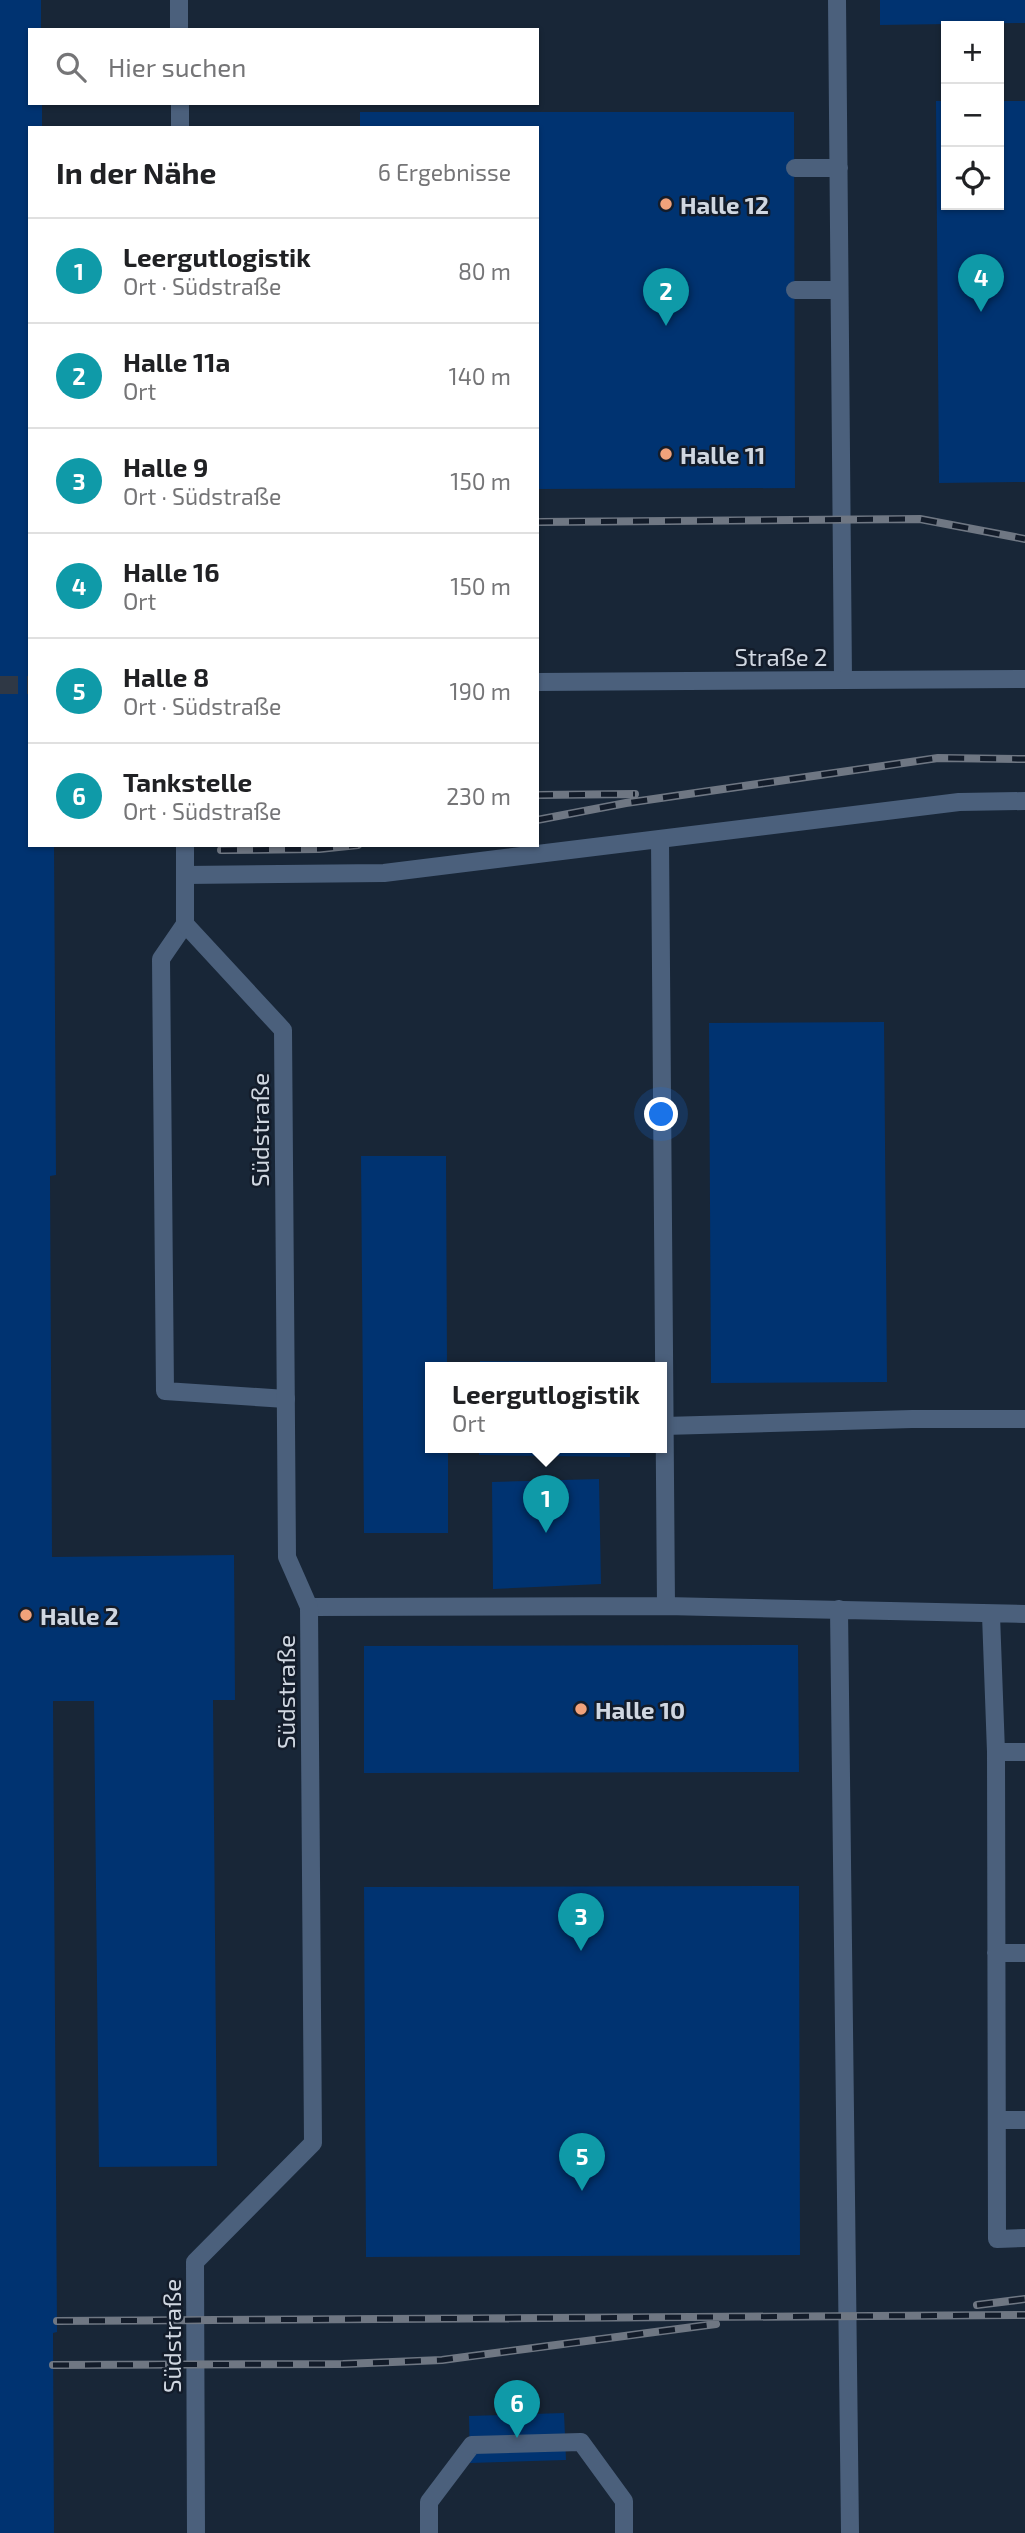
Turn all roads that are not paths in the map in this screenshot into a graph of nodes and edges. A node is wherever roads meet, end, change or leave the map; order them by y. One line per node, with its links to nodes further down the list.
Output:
1 (179, 0): 3 (street)
2 (837, 0): 7 (street)
3 (180, 28)
4 (180, 105): 5 (street)
5 (180, 126)
6 (795, 168): 7 (street)
7 (839, 168): 9 (street)
8 (794, 290): 9 (street)
9 (839, 290): 11 (street)
10 (1025, 679): 11 (street, Straße 2)
11 (842, 680): 12 (street, Straße 2)
12 (539, 682)
13 (1025, 801): 14 (street)
14 (660, 840): 16 (street); 18 (street)
15 (185, 847): 16 (street)
16 (185, 875): 17 (street)
17 (185, 924): 19 (street, Südstraße); 19 (street)
18 (664, 1362)
19 (286, 1399): 24 (street, Südstraße)
20 (1025, 1419): 21 (street)
21 (667, 1426)
22 (664, 1453): 23 (street)
23 (666, 1606): 24 (street); 25 (street)
24 (309, 1607): 35 (street, Südstraße)
25 (839, 1609): 27 (street); 38 (street)
26 (1025, 1614): 27 (street)
27 (991, 1615): 28 (street)
28 (996, 1752): 29 (street); 30 (street)
29 (1025, 1752)
30 (996, 1953): 31 (street); 32 (street)
31 (1025, 1953)
32 (997, 2120): 33 (street); 34 (street)
33 (1025, 2120)
34 (1025, 2238)
35 (197, 2533)
36 (429, 2533): 37 (street)
37 (624, 2533)
38 (850, 2533)

